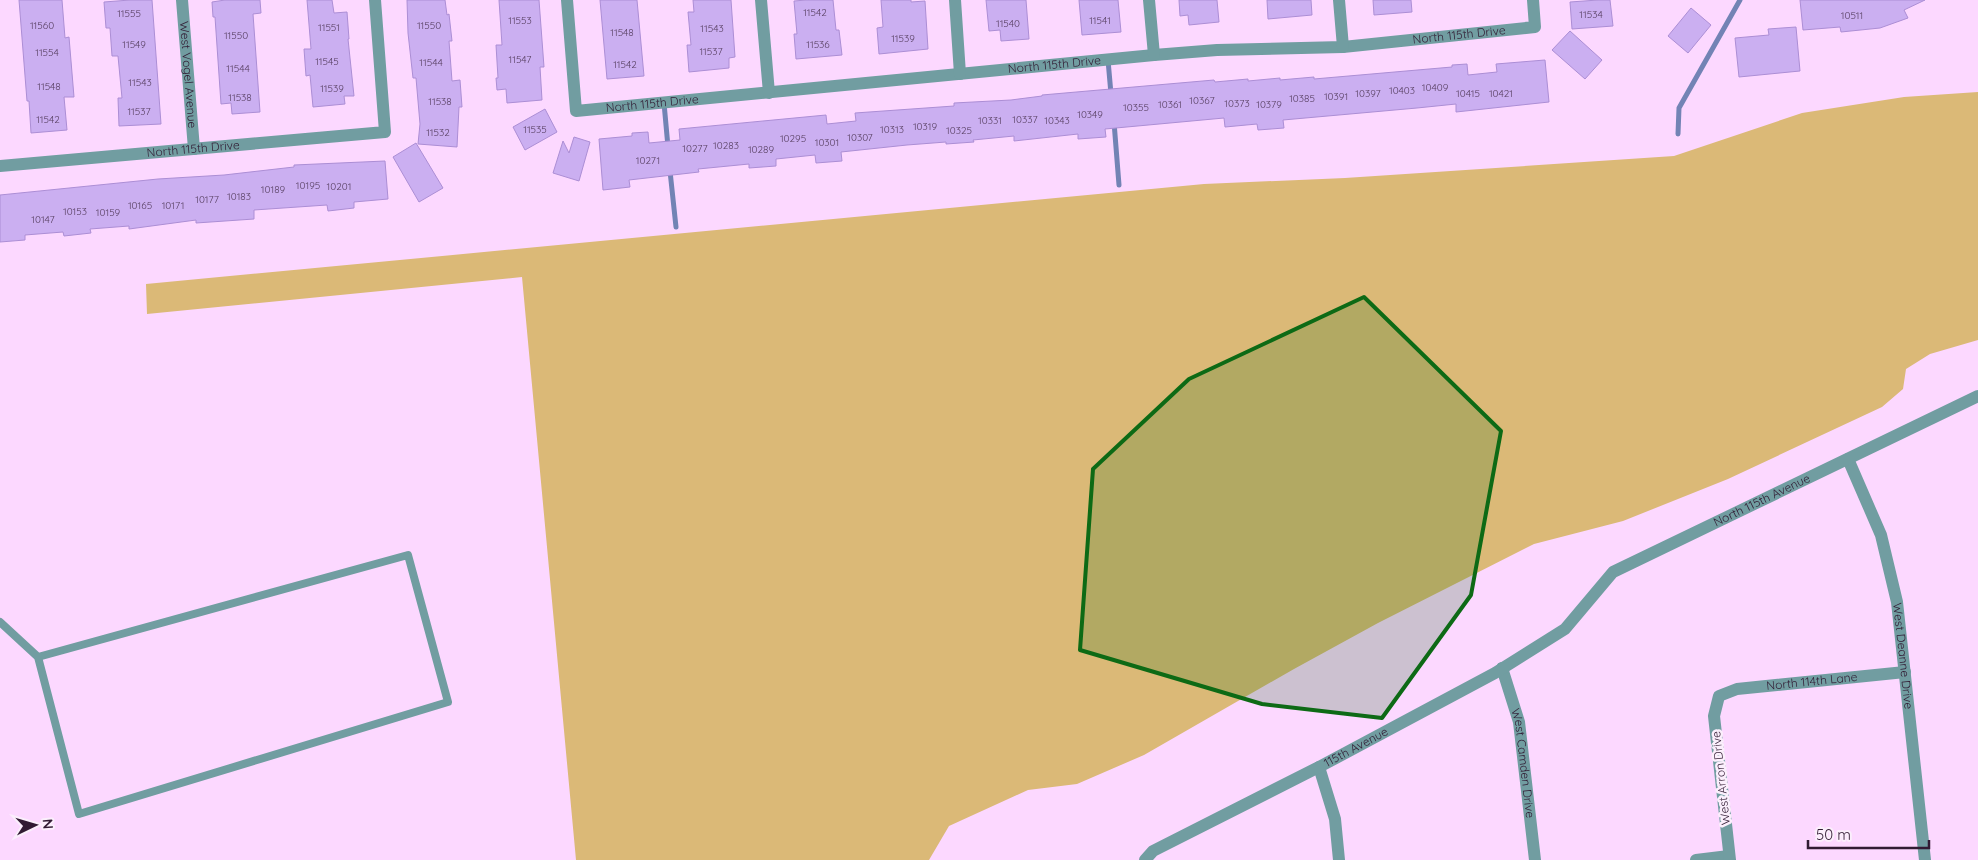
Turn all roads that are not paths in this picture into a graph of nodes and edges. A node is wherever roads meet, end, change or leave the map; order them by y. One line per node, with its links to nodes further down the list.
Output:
1 (182, 0): 13 (street, West Vogel Avenue)
2 (375, 0): 13 (street, North 115th Drive)
3 (567, 0): 12 (street, North 115th Drive)
4 (761, 0): 12 (street)
5 (954, 0): 11 (street)
6 (1149, 0): 10 (street)
7 (1339, 0): 9 (street)
8 (1533, 0): 9 (street, North 115th Drive)
9 (1343, 47): 10 (street, North 115th Drive)
10 (1154, 55): 11 (street, North 115th Drive)
11 (960, 74): 12 (street, North 115th Drive)
12 (769, 93)
13 (194, 149): 14 (street, North 115th Drive)
14 (0, 162)
15 (1978, 396): 16 (street, North 115th Avenue)
16 (1848, 459): 18 (street, North 115th Avenue); 21 (street, West Deanne Drive)
17 (0, 622): 19 (lane)
18 (1565, 629): 20 (street, 115th Avenue)
19 (38, 657): 19 (lane)
20 (1502, 668): 23 (street, 115th Avenue); 27 (street, West Camden Drive)
21 (1905, 672): 22 (street, North 114th Lane); 29 (street, West Deanne Drive)
22 (1719, 696): 24 (street, West Arron Drive)
23 (1319, 767): 25 (street, 115th Avenue); 26 (street)
24 (1730, 858): 28 (street)
25 (1145, 860)
26 (1339, 860)
27 (1535, 860)
28 (1696, 860)
29 (1925, 860)

